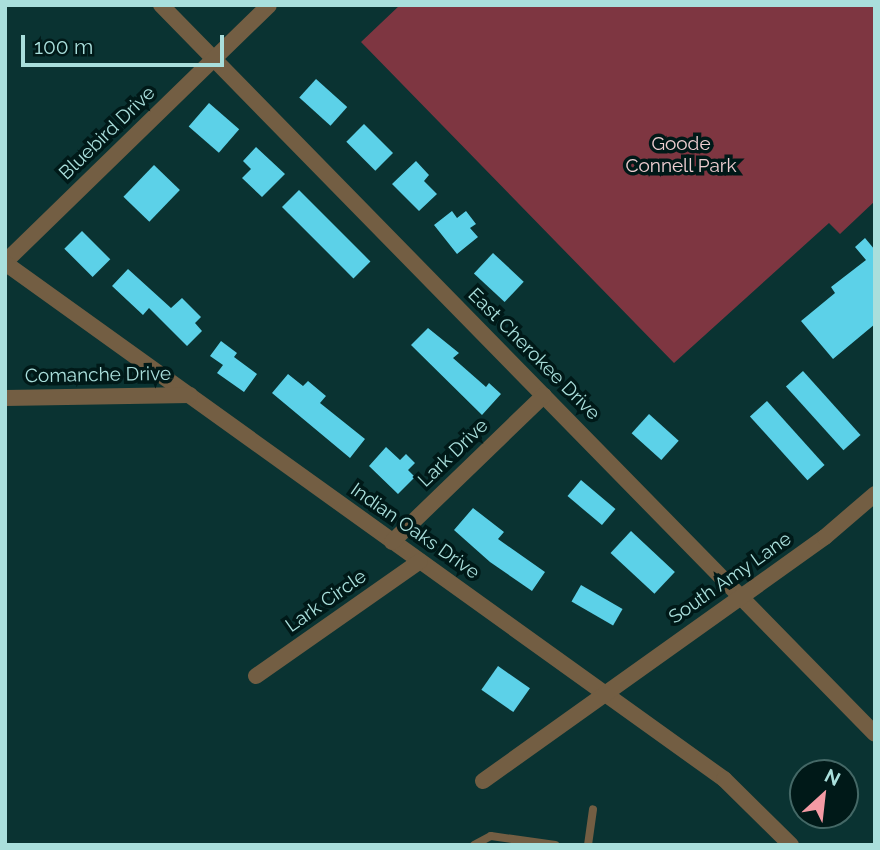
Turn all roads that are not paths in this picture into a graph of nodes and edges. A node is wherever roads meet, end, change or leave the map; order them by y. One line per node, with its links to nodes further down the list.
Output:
1 (161, 5): 3 (street, East Cherokee Drive)
2 (269, 5): 3 (street, Bluebird Drive)
3 (213, 59): 4 (street, Bluebird Drive); 6 (street, East Cherokee Drive)
4 (5, 263): 5 (street, Indian Oaks Drive)
5 (190, 395): 7 (street, Comanche Drive); 9 (street, Indian Oaks Drive)
6 (544, 395): 9 (street, Lark Drive); 11 (street, East Cherokee Drive)
7 (5, 398)
8 (875, 494): 11 (street, South Amy Lane)
9 (392, 542): 10 (street, Indian Oaks Drive)
10 (420, 561): 12 (street, Lark Circle); 13 (street, Indian Oaks Drive)
11 (741, 595): 13 (street, South Amy Lane); 14 (street, East Cherokee Drive)
12 (256, 676)
13 (606, 692): 15 (street, South Amy Lane); 20 (street, Indian Oaks Drive)
14 (875, 734)
15 (483, 781)
16 (593, 809): 19 (lane)
17 (474, 845): 18 (lane)
18 (555, 845)
19 (588, 845)
20 (791, 845)

